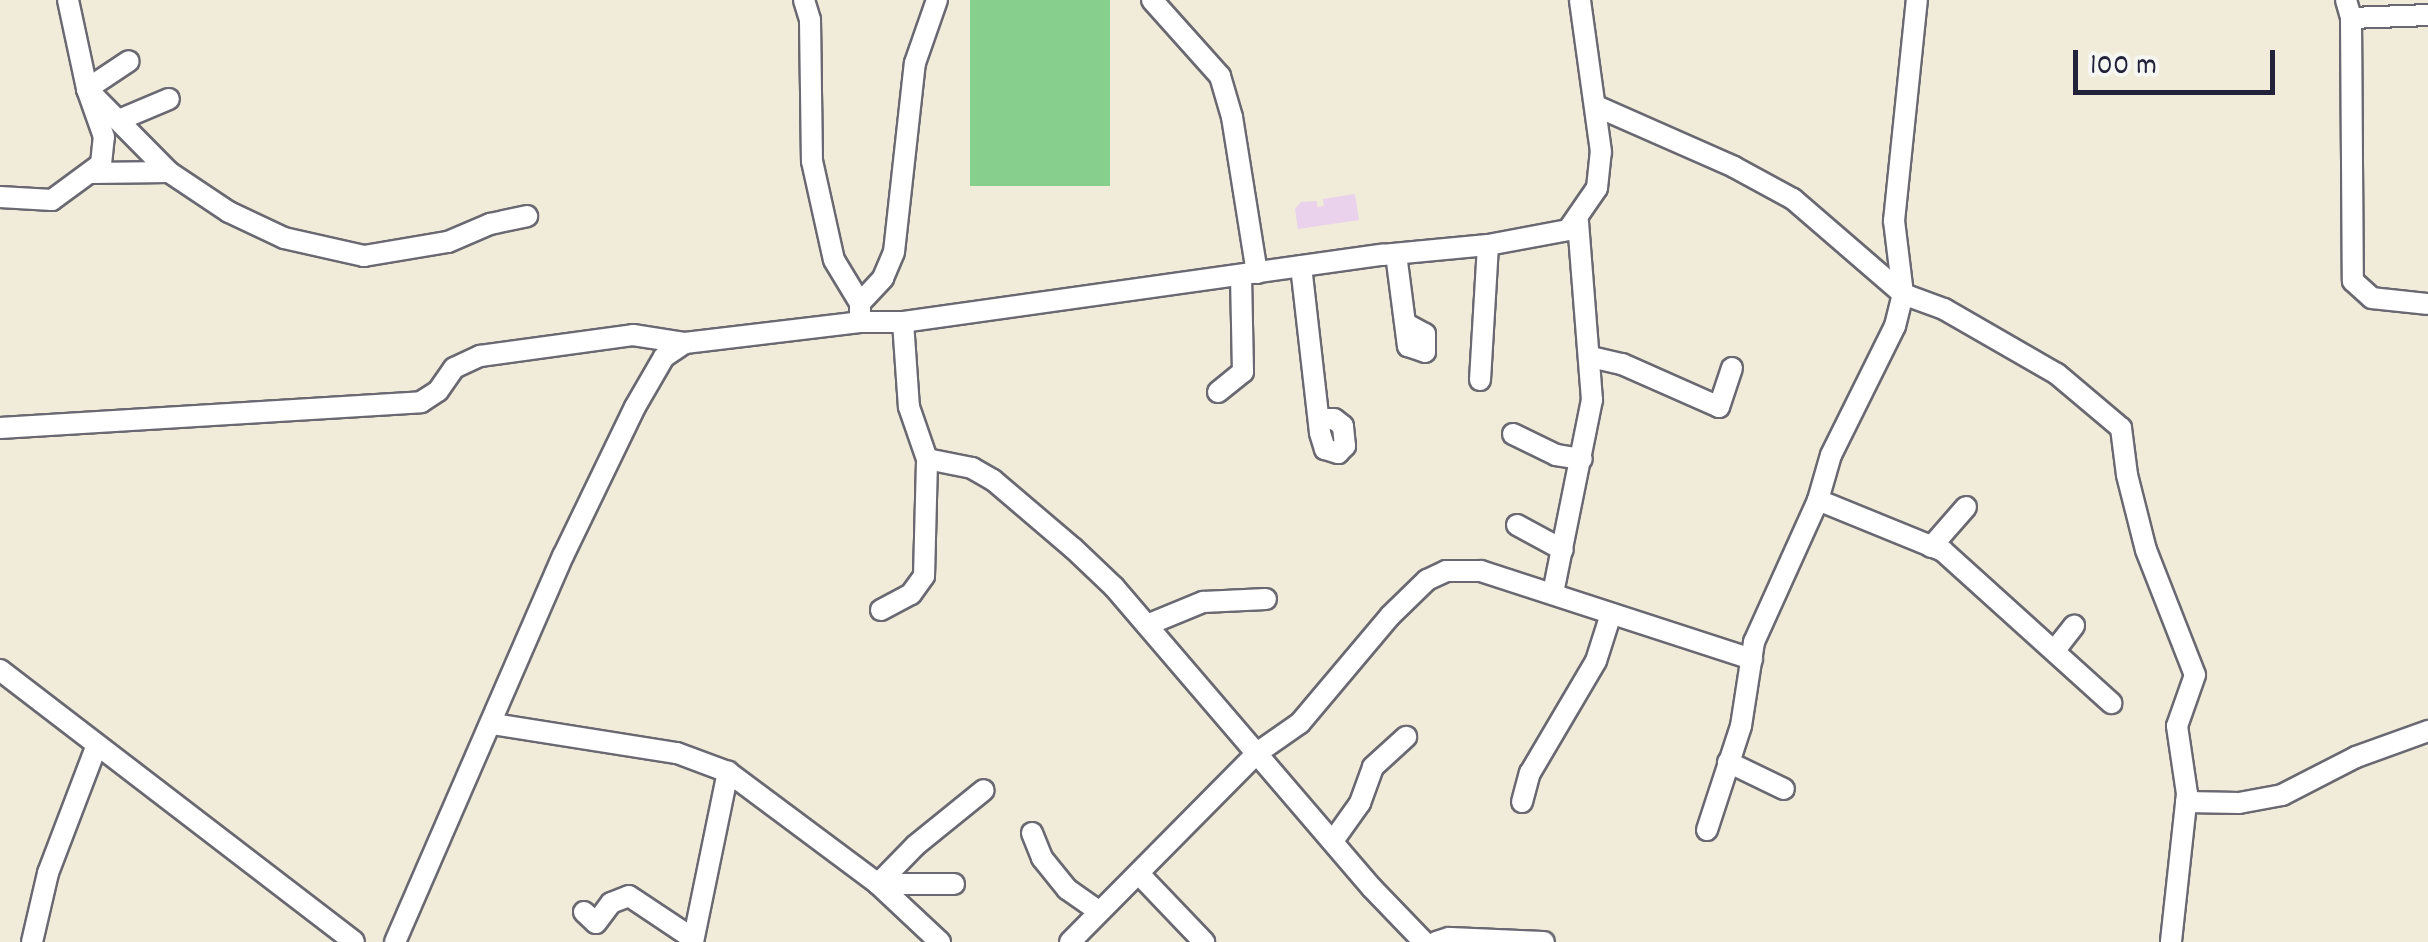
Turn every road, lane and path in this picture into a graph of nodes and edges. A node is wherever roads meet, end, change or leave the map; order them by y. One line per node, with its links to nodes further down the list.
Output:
1 (68, 0): 10 (street)
2 (804, 0): 25 (street)
3 (937, 0): 25 (street)
4 (1152, 0): 22 (street)
5 (1580, 0): 12 (street)
6 (1918, 0): 23 (street)
7 (2348, 9): 8 (street); 24 (street)
8 (2428, 15)
9 (129, 61): 10 (street)
10 (87, 89): 13 (street); 15 (street)
11 (169, 100): 13 (street)
12 (1596, 106): 18 (street); 23 (street)
13 (120, 120): 14 (street)
14 (168, 172): 15 (street); 17 (street)
15 (91, 173): 16 (street)
16 (0, 197)
17 (527, 216)
18 (1578, 222): 19 (street); 29 (street)
19 (1488, 246): 20 (street); 31 (street)
20 (1396, 254): 21 (street); 27 (street)
21 (1301, 266): 22 (street); 33 (street)
22 (1249, 274): 26 (street); 32 (street)
23 (1903, 294): 38 (street); 63 (street)
24 (2428, 304)
25 (860, 312): 26 (street); 28 (street)
26 (902, 322): 36 (street)
27 (1406, 324)
28 (685, 343): 34 (street); 53 (street)
29 (1592, 357): 30 (street); 37 (street)
30 (1732, 368)
31 (1480, 380)
32 (1218, 392)
33 (1320, 419)
34 (0, 428)
35 (1513, 434): 37 (street)
36 (927, 458): 45 (street); 47 (street)
37 (1582, 459): 42 (street)
38 (1818, 500): 41 (street); 50 (street)
39 (1966, 508): 41 (street)
40 (1517, 525): 42 (street)
41 (1931, 547): 49 (street)
42 (1563, 550): 43 (street)
43 (1553, 593): 46 (street); 57 (street)
44 (1266, 599): 47 (street)
45 (881, 610)
46 (1611, 614): 50 (street); 62 (street)
47 (1147, 624): 57 (street)
48 (2074, 626): 49 (street)
49 (2055, 650): 52 (street)
50 (1752, 659): 58 (street)
51 (0, 670): 56 (street)
52 (2111, 703)
53 (492, 724): 59 (street); 75 (street)
54 (2428, 731): 63 (street)
55 (1406, 737): 66 (street)
56 (96, 747): 73 (street); 74 (street)
57 (1257, 753): 66 (street); 67 (street)
58 (1728, 762): 60 (street); 64 (street)
59 (728, 772): 68 (street); 72 (street)
60 (1784, 789)
61 (984, 790): 68 (street)
62 (1522, 802)
63 (2186, 802): 82 (street)
64 (1707, 830)
65 (1032, 833): 70 (street)
66 (1333, 841): 79 (street)
67 (1140, 875): 70 (street); 78 (street)
68 (878, 884): 69 (street); 76 (street)
69 (954, 884)
70 (1099, 911): 77 (street)
71 (584, 912): 72 (street)
72 (692, 940)
73 (32, 942)
74 (354, 942)
75 (395, 942)
76 (940, 942)
77 (1070, 942)
78 (1204, 942)
79 (1424, 942)
80 (1436, 942): 81 (street)
81 (1544, 942)
82 (2171, 942)

